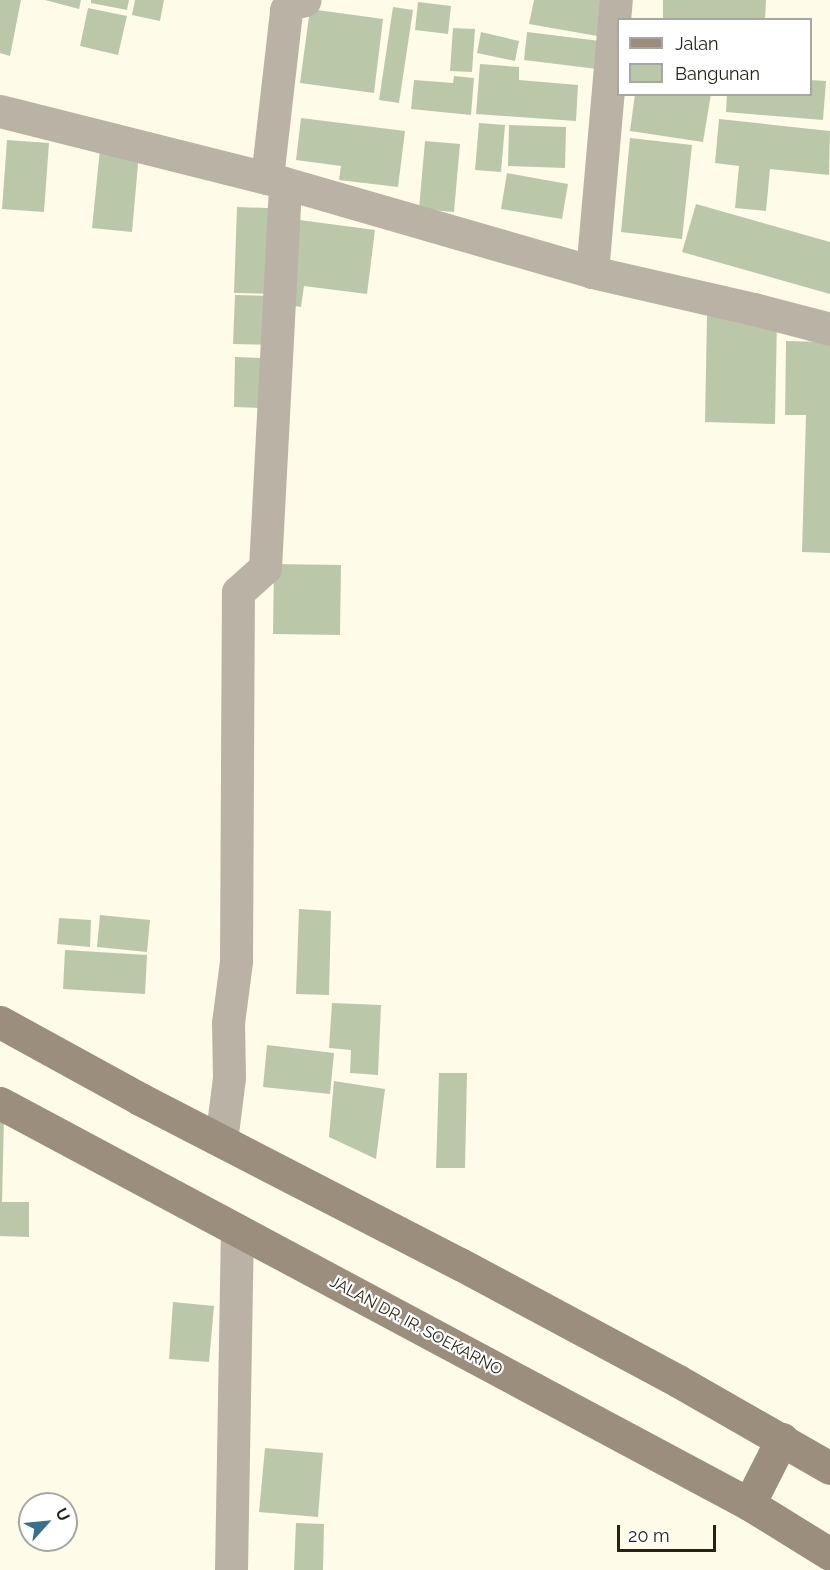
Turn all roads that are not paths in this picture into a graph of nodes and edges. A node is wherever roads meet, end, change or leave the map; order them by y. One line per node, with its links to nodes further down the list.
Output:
1 (304, 0): 4 (street)
2 (616, 0): 5 (street)
3 (0, 111): 4 (street)
4 (276, 181): 5 (street); 9 (street)
5 (592, 272): 6 (street)
6 (830, 329)
7 (0, 1022): 9 (main road)
8 (0, 1103): 10 (main road, JALAN DR. IR. SOEKARNO)
9 (221, 1141): 11 (main road)
10 (237, 1244): 13 (main road, JALAN DR. IR. SOEKARNO); 15 (street)
11 (782, 1439): 12 (main road); 13 (main road)
12 (830, 1468)
13 (749, 1504): 14 (main road, JALAN DR. IR. SOEKARNO)
14 (830, 1554)
15 (231, 1570)

